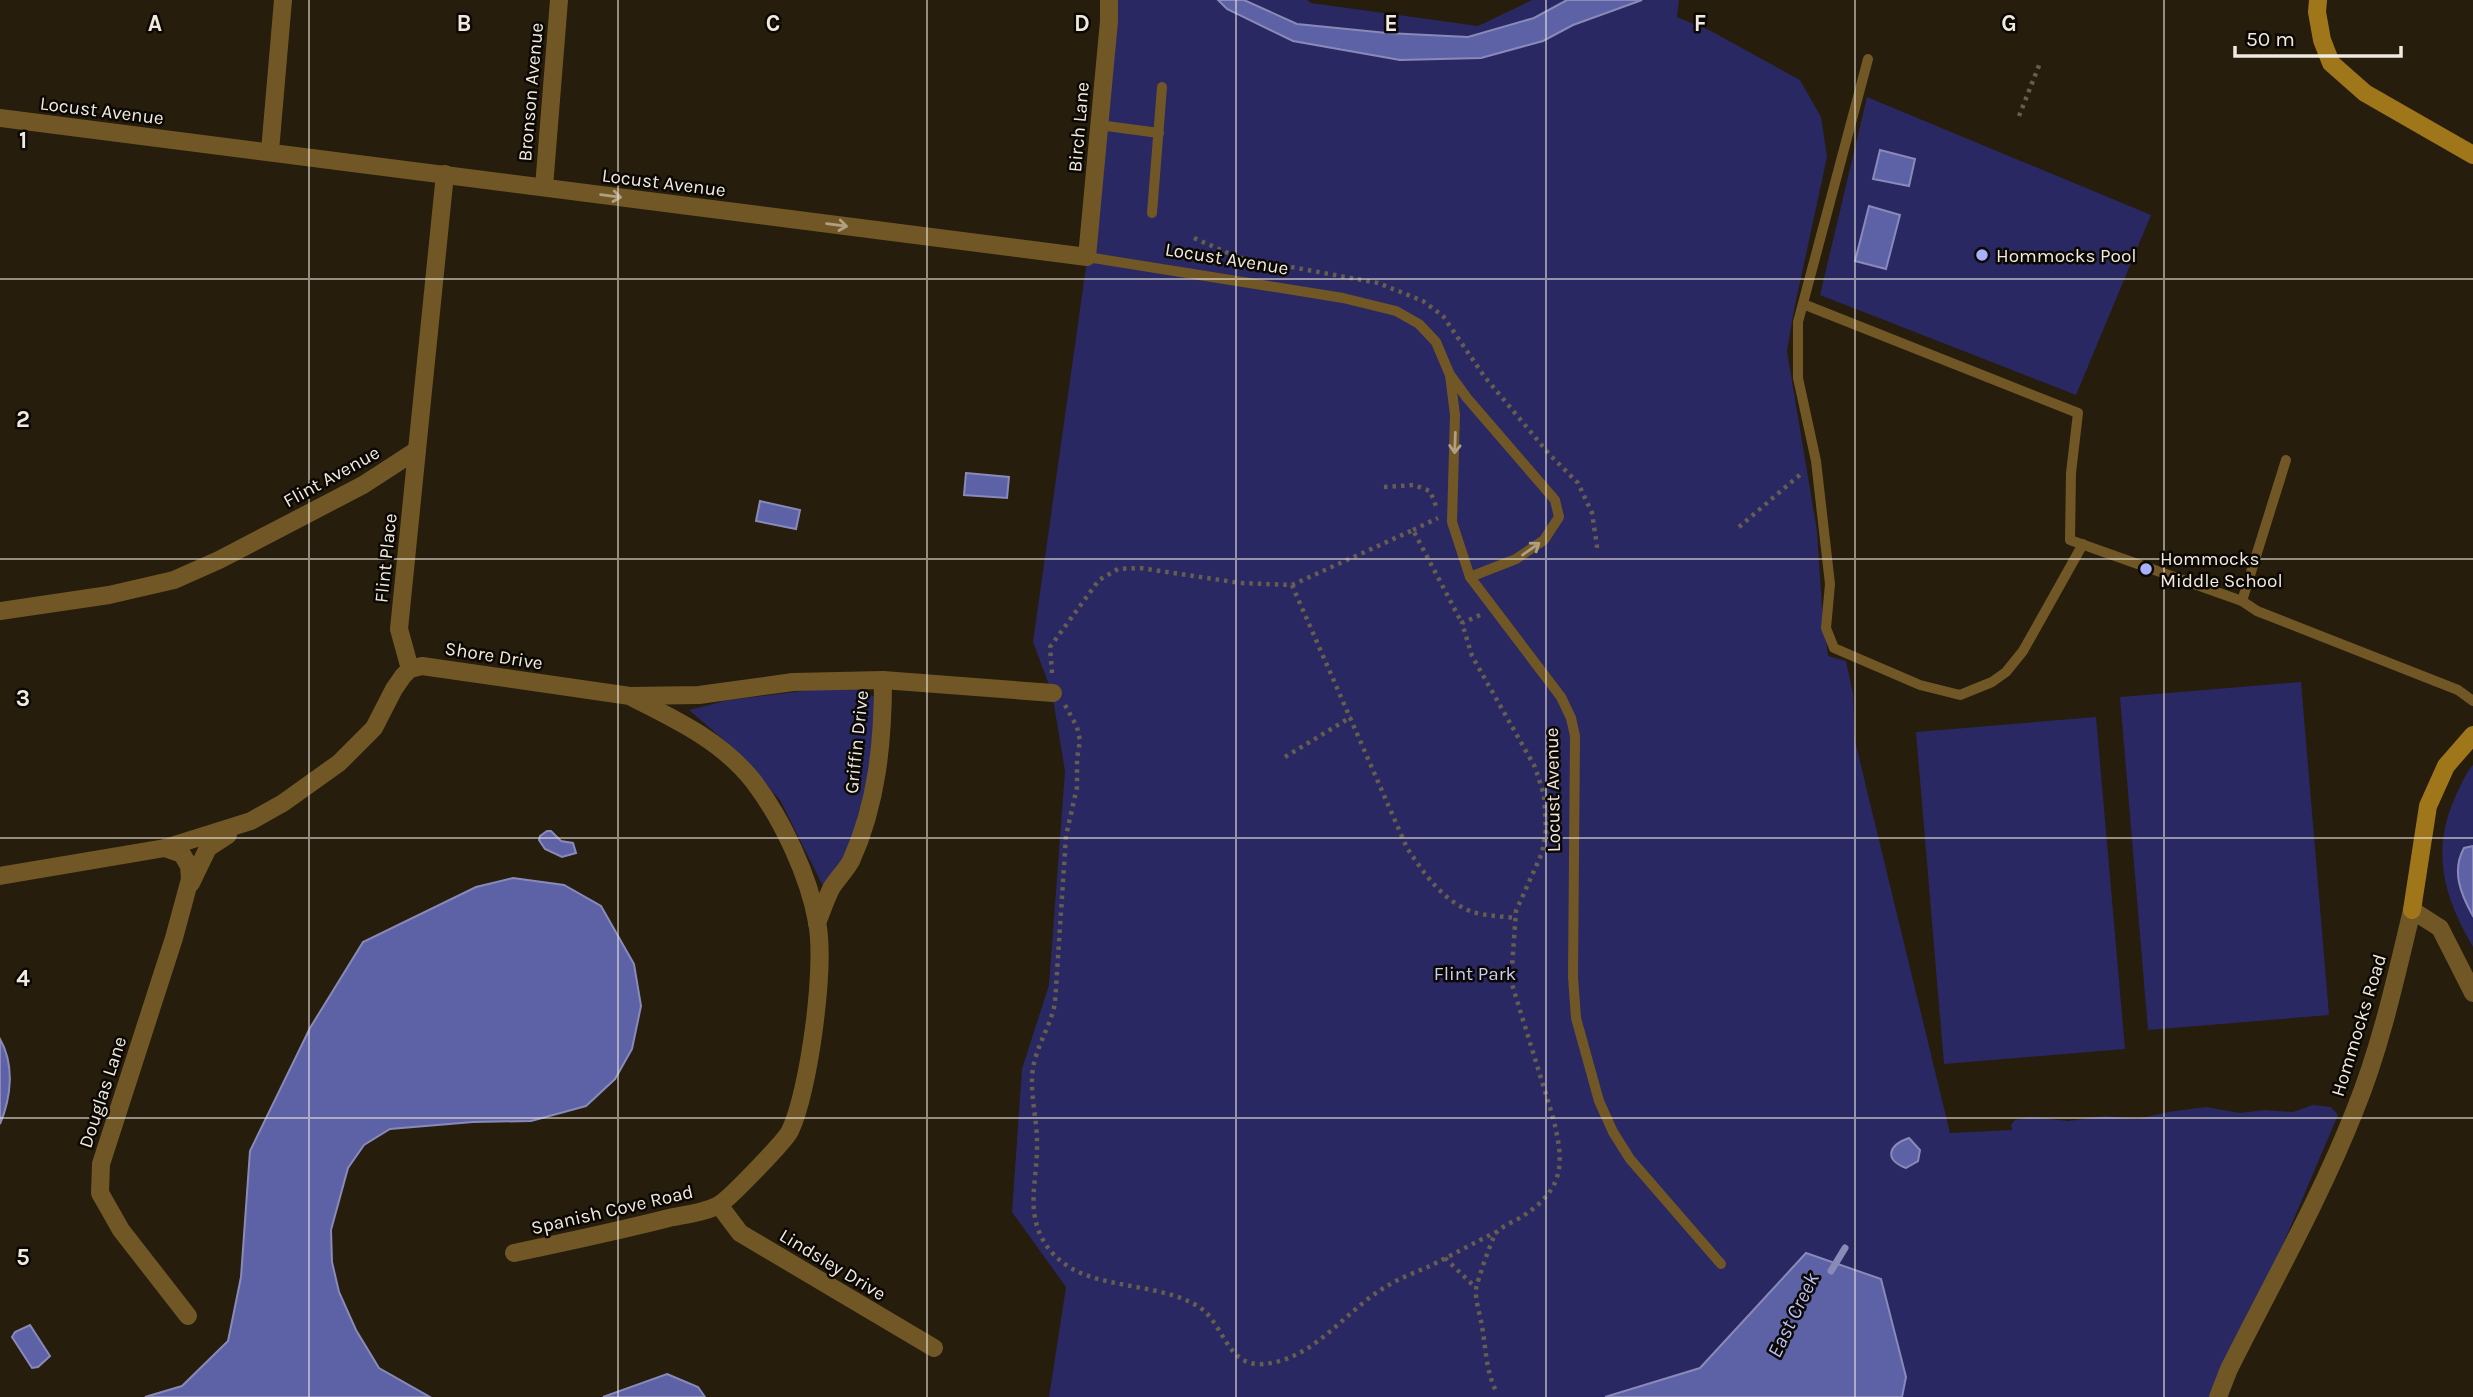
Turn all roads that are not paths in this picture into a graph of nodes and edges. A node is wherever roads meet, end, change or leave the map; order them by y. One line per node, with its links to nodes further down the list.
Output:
1 (283, 0): 10 (street)
2 (559, 0): 13 (street, Bronson Avenue)
3 (1109, 0): 8 (street, Birch Lane)
4 (2318, 0): 11 (street)
5 (1868, 59): 16 (lane)
6 (1162, 87): 9 (lane)
7 (0, 118): 10 (street, Locust Avenue)
8 (1100, 125): 9 (lane); 15 (street, Birch Lane)
9 (1159, 133): 14 (lane)
10 (270, 151): 12 (street, Locust Avenue)
11 (2473, 155)
12 (445, 174): 13 (street, Locust Avenue); 18 (street)
13 (544, 187): 15 (street, Locust Avenue, one-way to 15)
14 (1152, 213)
15 (1087, 257): 17 (lane, Locust Avenue)
16 (1803, 304): 20 (lane); 20 (lane)
17 (1450, 375): 21 (lane, Locust Avenue, one-way to 21); 21 (lane, one-way to 17)
18 (417, 450): 23 (street, Flint Avenue); 24 (street, Flint Place)
19 (2286, 460): 22 (lane)
20 (2083, 544): 22 (lane)
21 (1470, 577): 39 (lane, Locust Avenue)
22 (2242, 601): 28 (lane)
23 (0, 611)
24 (410, 669): 27 (street, Shore Drive); 30 (street)
25 (883, 680): 26 (street, Shore Drive); 27 (street, Shore Drive); 35 (street, Griffin Drive)
26 (1052, 693)
27 (630, 696): 35 (street)
28 (2473, 701)
29 (2473, 735): 34 (street, Hommocks Road)
30 (251, 821): 31 (street); 33 (street, Douglas Lane)
31 (165, 848): 32 (street); 33 (street, Douglas Lane)
32 (0, 876)
33 (183, 899): 40 (street, Douglas Lane)
34 (2412, 910): 36 (street); 42 (street, Hommocks Road)
35 (817, 923): 37 (street)
36 (2473, 993)
37 (719, 1205): 38 (street, Spanish Cove Road); 41 (street, Lindsley Drive)
38 (513, 1252)
39 (1721, 1264)
40 (188, 1316)
41 (934, 1348)
42 (2218, 1397)

